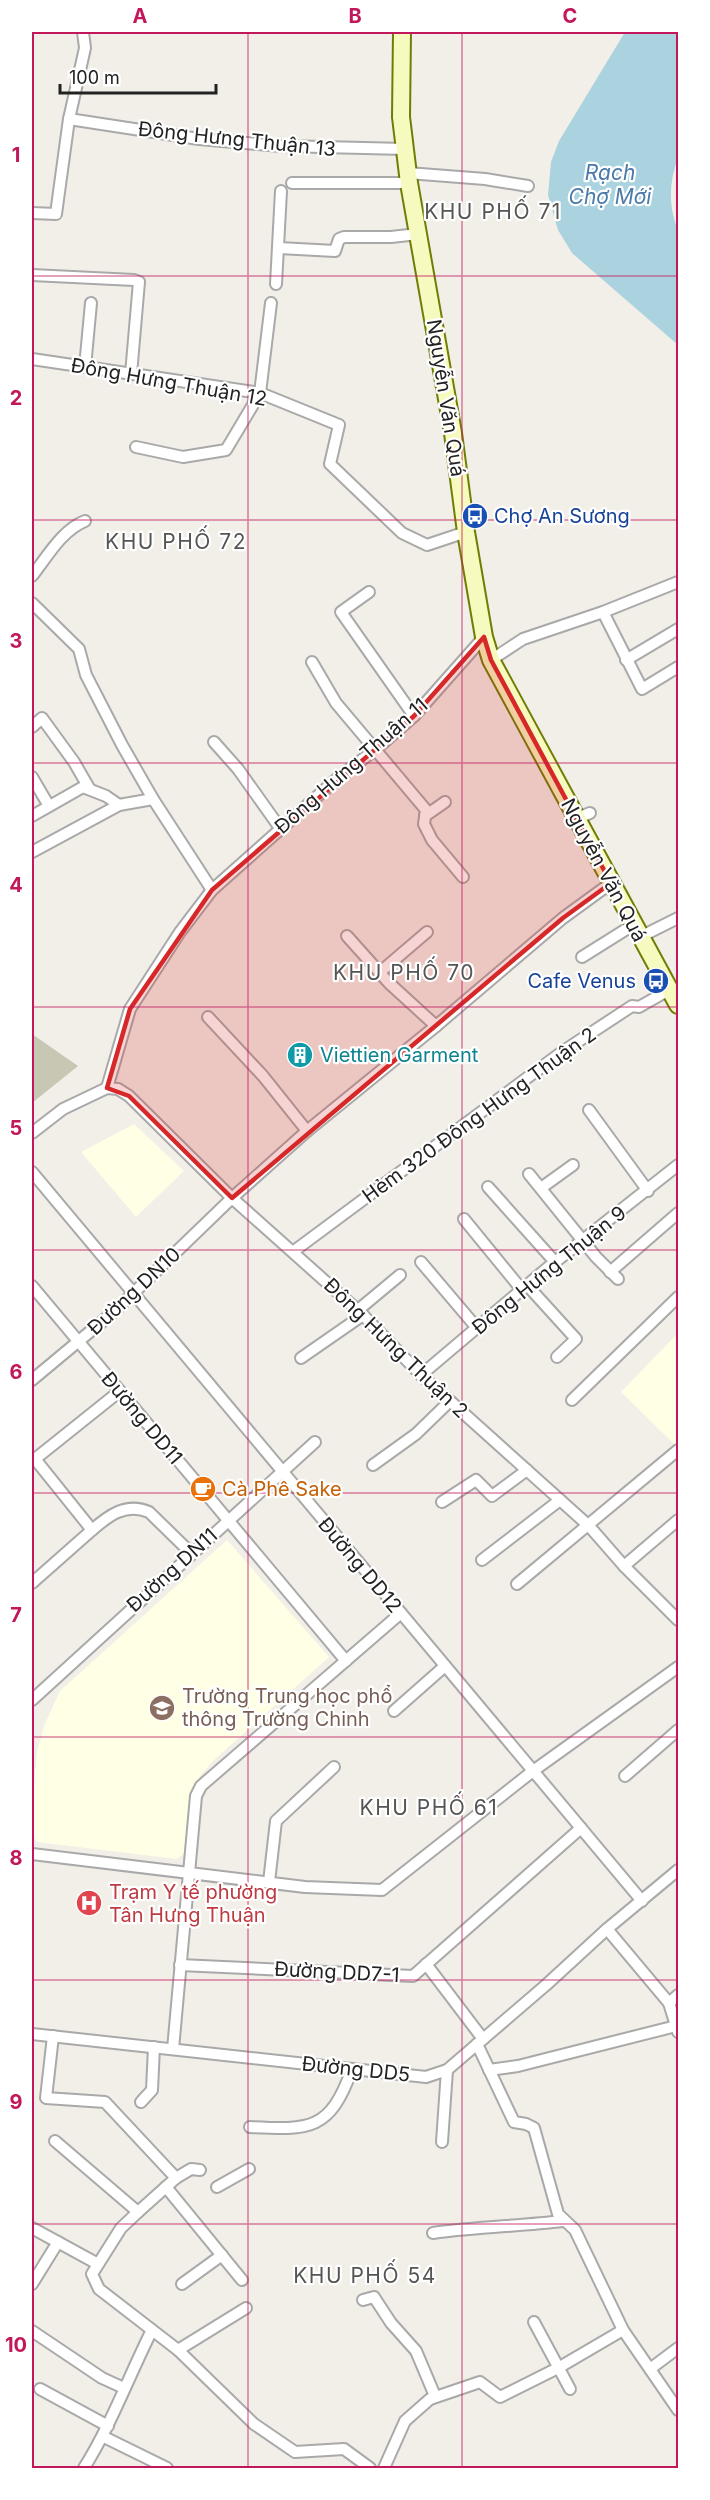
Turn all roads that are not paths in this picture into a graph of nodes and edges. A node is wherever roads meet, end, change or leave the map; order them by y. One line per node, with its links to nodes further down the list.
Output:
1 (83, 32): 3 (street)
2 (402, 32): 4 (main road, Nguyễn Văn Quá)
3 (69, 119): 4 (street, Đông Hưng Thuận 13); 9 (street)
4 (405, 149): 5 (main road, Nguyễn Văn Quá)
5 (408, 178): 6 (street); 7 (street); 10 (main road, Nguyễn Văn Quá)
6 (292, 183)
7 (528, 186)
8 (281, 191): 11 (street)
9 (32, 213)
10 (418, 234): 11 (street); 22 (main road, Nguyễn Văn Quá)
11 (279, 248): 13 (street)
12 (32, 275): 18 (street)
13 (276, 285)
14 (91, 303): 17 (street)
15 (271, 303): 19 (street)
16 (35, 360): 17 (street, Đông Hưng Thuận 12)
17 (85, 367): 18 (street, Đông Hưng Thuận 12)
18 (131, 374): 19 (street, Đông Hưng Thuận 12)
19 (260, 393): 20 (street); 22 (street, Đông Hưng Thuận 12)
20 (136, 447)
21 (85, 521): 23 (street)
22 (466, 532): 29 (main road, Nguyễn Văn Quá)
23 (32, 576)
24 (678, 582): 27 (street)
25 (369, 592): 34 (street)
26 (32, 603): 40 (street)
27 (603, 612): 30 (street); 31 (street)
28 (678, 629): 31 (street)
29 (484, 637): 30 (main road, Nguyễn Văn Quá); 34 (street, Đông Hưng Thuận 11)
30 (490, 660): 49 (main road, Nguyễn Văn Quá)
31 (626, 660): 33 (street)
32 (312, 662): 37 (street)
33 (678, 667)
34 (414, 716): 37 (street, Đông Hưng Thuận 11)
35 (32, 727): 39 (street)
36 (214, 742): 46 (street)
37 (375, 750): 45 (street); 46 (street, Đông Hưng Thuận 11)
38 (32, 777): 42 (street)
39 (89, 788): 42 (street); 43 (street)
40 (153, 799): 43 (street); 50 (street)
41 (445, 802): 45 (street)
42 (49, 806): 44 (street)
43 (120, 806): 47 (street)
44 (32, 816)
45 (425, 816): 48 (street)
46 (280, 828): 50 (street, Đông Hưng Thuận 11)
47 (32, 852)
48 (463, 877)
49 (610, 884): 52 (main road, Nguyễn Văn Quá); 60 (street, Đường DN10)
50 (212, 890): 61 (street, Đông Hưng Thuận 11)
51 (678, 918): 52 (street)
52 (636, 931): 55 (street); 57 (main road, Nguyễn Văn Quá)
53 (427, 932): 56 (street)
54 (346, 936): 56 (street)
55 (582, 957)
56 (380, 973): 60 (street)
57 (669, 990): 58 (main road, Nguyễn Văn Quá); 76 (street, Hẻm 320 Đông Hưng Thuận 2)
58 (678, 1005)
59 (208, 1017): 63 (street)
60 (436, 1026): 63 (street, Đường DN10)
61 (107, 1088): 64 (street); 72 (street, Đông Hưng Thuận 2)
62 (589, 1110): 71 (street)
63 (307, 1131): 72 (street, Đường DN10)
64 (32, 1133)
65 (573, 1165): 70 (street)
66 (678, 1165): 71 (street, Đông Hưng Thuận 9)
67 (32, 1172): 82 (street, Đường DD12)
68 (530, 1174): 70 (street)
69 (488, 1187): 78 (street)
70 (541, 1188): 75 (street)
71 (648, 1191): 75 (street, Đông Hưng Thuận 9)
72 (232, 1198): 76 (street, Đông Hưng Thuận 2); 82 (street, Đường DN10)
73 (678, 1213): 75 (street)
74 (464, 1219): 80 (street)
75 (583, 1242): 78 (street, Đông Hưng Thuận 9)
76 (294, 1251): 84 (street, Đông Hưng Thuận 2)
77 (421, 1262): 85 (street)
78 (555, 1262): 80 (street, Đông Hưng Thuận 9)
79 (400, 1275): 84 (street)
80 (524, 1287): 85 (street, Đông Hưng Thuận 9); 87 (street)
81 (34, 1292): 86 (street, Đường DD11)
82 (134, 1294): 86 (street, Đường DN10); 98 (street, Đường DD12)
83 (678, 1297): 92 (street)
84 (361, 1313): 88 (street); 89 (street, Đông Hưng Thuận 2)
85 (477, 1328): 89 (street, Đông Hưng Thuận 9)
86 (79, 1342): 90 (street, Đường DN10); 91 (street, Đường DD11)
87 (557, 1357)
88 (301, 1358)
89 (421, 1375): 93 (street, Đông Hưng Thuận 2)
90 (32, 1380)
91 (120, 1391): 101 (street, Đường DD11); 104 (street)
92 (572, 1400)
93 (450, 1401): 96 (street); 97 (street, Đông Hưng Thuận 2)
94 (315, 1442): 98 (street, Đường DN11)
95 (677, 1454): 103 (street)
96 (373, 1465)
97 (527, 1470): 99 (street, Đông Hưng Thuận 2); 100 (street)
98 (282, 1471): 101 (street, Đường DN11); 110 (street, Đường DD12)
99 (560, 1500): 103 (street, Đông Hưng Thuận 2); 106 (street)
100 (442, 1502)
101 (227, 1520): 105 (street, Đường DN11); 112 (street, Đường DD11)
102 (678, 1520): 107 (street)
103 (589, 1526): 107 (street, Đông Hưng Thuận 2); 109 (street)
104 (92, 1530): 105 (street); 108 (street)
105 (191, 1553): 115 (street, Đường DN11)
106 (482, 1560)
107 (624, 1566): 111 (street, Đông Hưng Thuận 2)
108 (32, 1583)
109 (517, 1584)
110 (400, 1613): 112 (street); 113 (street, Đường DD12)
111 (677, 1616)
112 (346, 1661): 124 (street)
113 (445, 1666): 116 (street); 119 (street, Đường DD12)
114 (678, 1667): 119 (street)
115 (32, 1700)
116 (394, 1711)
117 (678, 1730): 120 (street)
118 (334, 1767): 125 (street)
119 (533, 1771): 121 (street, Đường DD12); 125 (street)
120 (625, 1776)
121 (581, 1828): 126 (street, Đường DD12); 128 (street, Đường DD7-1)
122 (32, 1854): 124 (street)
123 (678, 1870): 126 (street, Đường DD5)
124 (189, 1873): 125 (street); 129 (street)
125 (269, 1882)
126 (642, 1901): 127 (street, Đường DD5)
127 (607, 1929): 131 (street); 135 (street, Đường DD5)
128 (426, 1964): 129 (street, Đường DD7-1); 135 (street)
129 (180, 1965): 137 (street)
130 (678, 1995): 131 (street)
131 (669, 2003): 132 (street)
132 (677, 2029): 140 (street)
133 (32, 2034): 134 (street, Đường DD5)
134 (53, 2036): 136 (street, Đường DD5); 147 (street)
135 (480, 2041): 139 (street, Đường DD5); 140 (street)
136 (154, 2047): 137 (street, Đường DD5); 141 (street)
137 (173, 2049): 138 (street, Đường DD5)
138 (352, 2069): 139 (street, Đường DD5); 142 (street)
139 (447, 2070): 144 (street)
140 (489, 2070): 151 (street)
141 (141, 2102)
142 (250, 2127)
143 (55, 2141): 150 (street)
144 (442, 2142)
145 (249, 2169): 149 (street)
146 (200, 2170): 147 (street)
147 (176, 2178): 148 (street)
148 (166, 2187): 150 (street); 155 (street)
149 (217, 2187)
150 (138, 2212): 156 (street)
151 (563, 2221): 153 (street); 164 (street)
152 (32, 2228): 154 (street)
153 (433, 2233)
154 (58, 2242): 156 (street); 158 (street)
155 (222, 2255): 157 (street); 159 (street)
156 (98, 2264): 163 (street)
157 (242, 2280)
158 (32, 2284)
159 (182, 2284)
160 (363, 2300): 173 (street)
161 (246, 2308): 167 (street)
162 (534, 2322): 168 (street)
163 (152, 2330): 167 (street); 170 (street)
164 (623, 2330): 168 (street); 169 (street)
165 (32, 2331): 170 (street)
166 (678, 2348): 169 (street)
167 (178, 2350): 179 (street)
168 (558, 2368): 171 (street); 173 (street)
169 (650, 2369): 174 (street)
170 (124, 2388): 175 (street)
171 (570, 2388)
172 (40, 2389): 175 (street)
173 (435, 2396): 180 (street)
174 (678, 2410)
175 (108, 2426): 176 (street)
176 (104, 2437): 177 (street); 178 (street)
177 (84, 2469)
178 (167, 2469)
179 (370, 2469)
180 (384, 2469)

